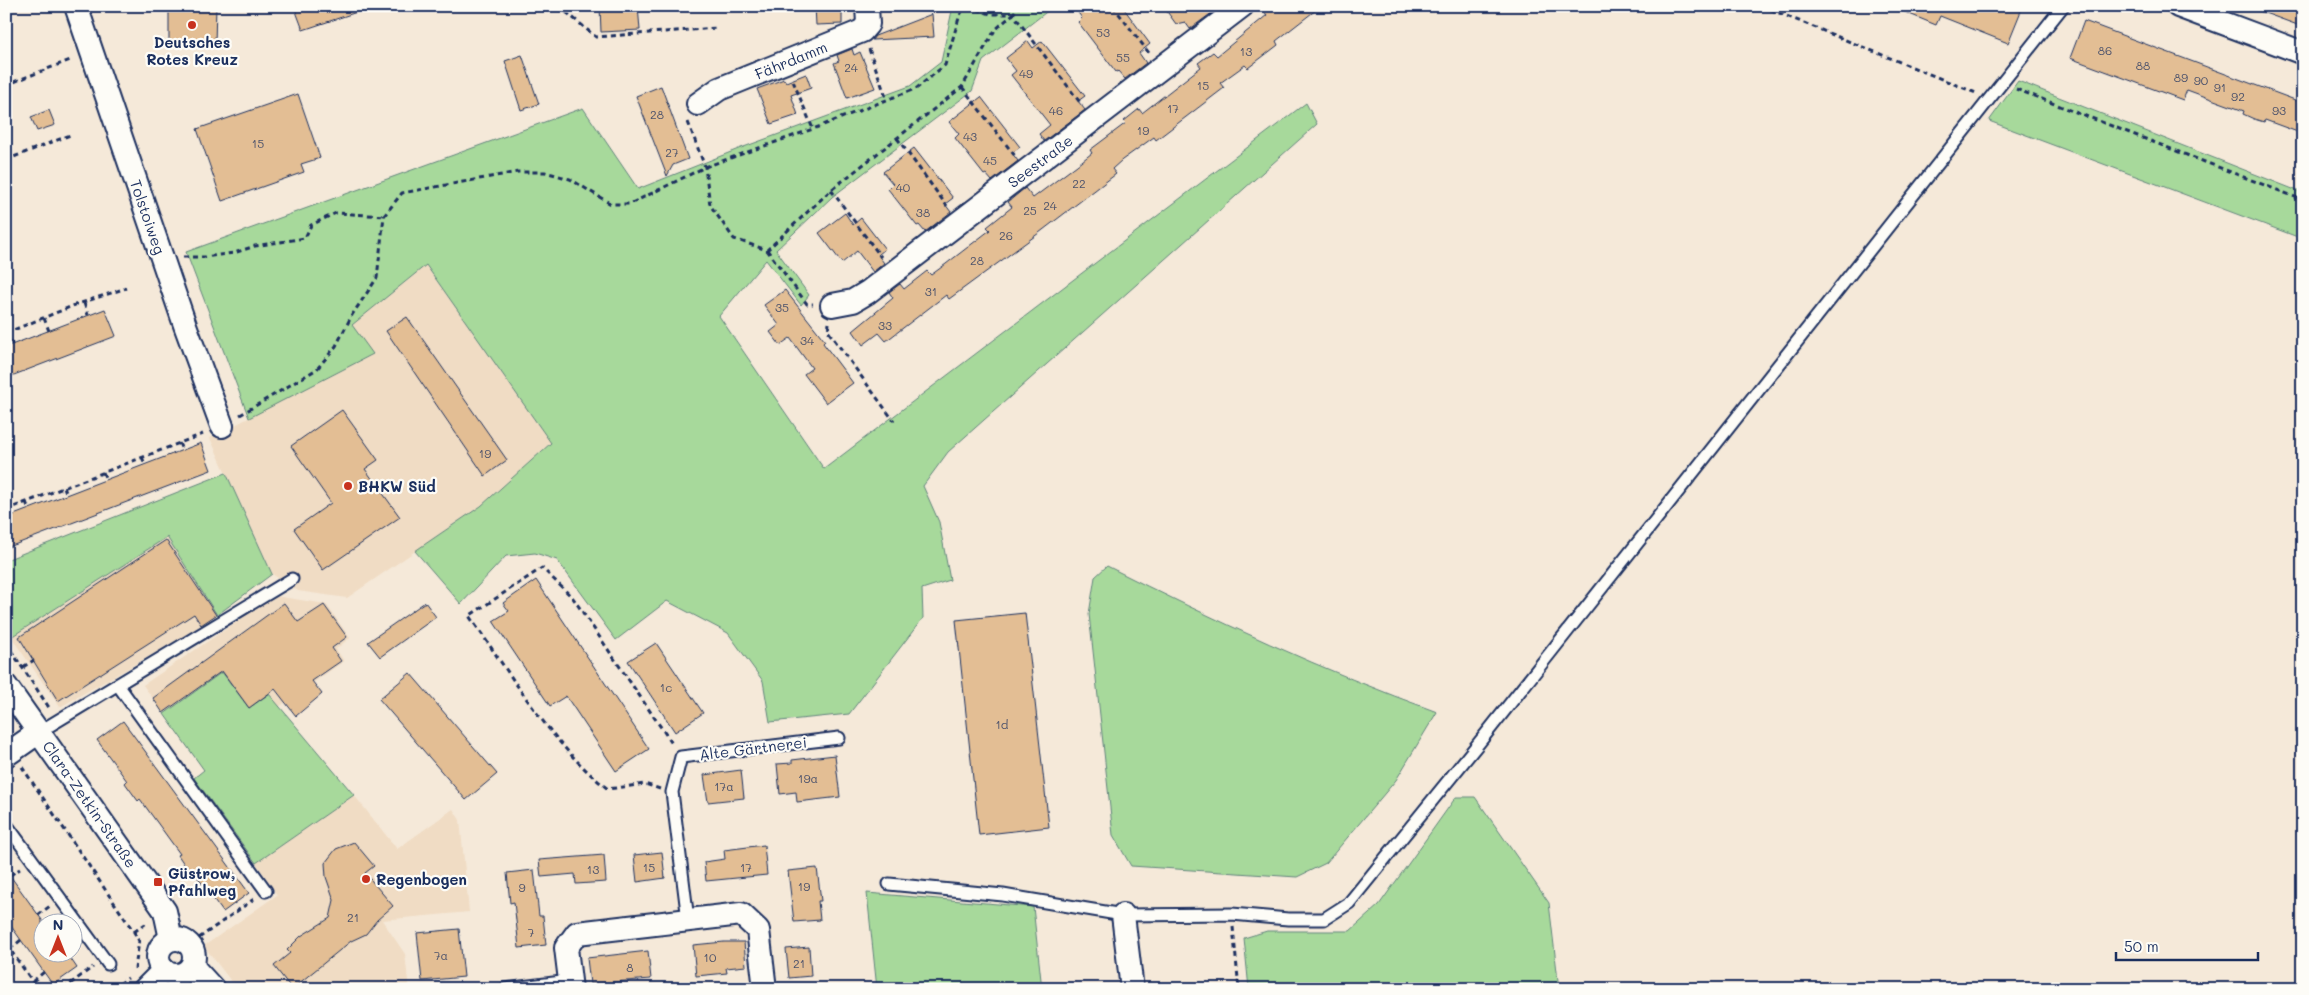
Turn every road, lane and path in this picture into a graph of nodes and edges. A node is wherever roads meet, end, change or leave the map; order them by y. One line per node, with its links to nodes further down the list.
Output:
1 (76, 6): 15 (street, Tolstoiweg)
2 (867, 6): 14 (street)
3 (964, 6): 23 (path)
4 (968, 6): 12 (path)
5 (1019, 6): 12 (path)
6 (1113, 6): 18 (path)
7 (1242, 6): 18 (street, Seestraße)
8 (1762, 6): 22 (path)
9 (2063, 6): 19 (lane)
10 (2178, 6): 16 (street)
11 (566, 12): 13 (path)
12 (1013, 14): 21 (path); 25 (path)
13 (717, 28)
14 (862, 31): 17 (street, Fährdamm); 23 (path)
15 (92, 52): 20 (path); 37 (street, Tolstoiweg)
16 (2303, 53)
17 (785, 62): 24 (street, Fährdamm); 26 (path)
18 (1160, 69): 25 (street, Seestraße)
19 (2002, 83): 22 (lane); 33 (path)
20 (6, 85)
21 (962, 87): 28 (path); 31 (path)
22 (1990, 99): 76 (lane)
23 (887, 100): 26 (path)
24 (698, 104): 30 (path)
25 (1094, 120): 31 (street, Seestraße)
26 (812, 129): 30 (path)
27 (73, 134): 29 (path)
28 (897, 138): 32 (path); 35 (path)
29 (6, 160)
30 (705, 167): 34 (path); 36 (path)
31 (1027, 171): 35 (street, Seestraße)
32 (831, 190): 36 (path); 38 (path)
33 (2303, 200)
34 (384, 216): 37 (path); 48 (path)
35 (960, 223): 38 (street, Seestraße)
36 (767, 250): 41 (path)
37 (164, 263): 48 (street, Tolstoiweg)
38 (893, 273): 41 (street, Seestraße)
39 (126, 288): 40 (path)
40 (84, 303): 42 (path); 43 (path)
41 (832, 304): 47 (path)
42 (88, 315)
43 (44, 318): 44 (path); 45 (path)
44 (48, 331)
45 (7, 333): 46 (path)
46 (12, 344)
47 (894, 421)
48 (222, 426): 49 (path)
49 (179, 443): 50 (path); 51 (path)
50 (182, 450)
51 (142, 457): 52 (path); 53 (path)
52 (145, 464)
53 (103, 472): 54 (path); 55 (path)
54 (106, 480)
55 (64, 488): 56 (path); 57 (path)
56 (67, 495)
57 (26, 502): 58 (path); 59 (path)
58 (29, 509)
59 (6, 510)
60 (292, 579): 64 (lane)
61 (6, 643): 63 (path)
62 (34, 660): 63 (path)
63 (23, 668): 66 (path)
64 (118, 685): 66 (lane); 74 (lane)
65 (6, 686): 67 (street, Clara-Zetkin-Straße)
66 (58, 720): 67 (lane)
67 (39, 732): 69 (street); 79 (street, Clara-Zetkin-Straße)
68 (839, 738): 70 (lane, Alte Gärtnerei)
69 (9, 754): 91 (path)
70 (681, 757): 71 (lane, Alte Gärtnerei); 71 (path)
71 (672, 792): 77 (lane, Alte Gärtnerei)
72 (6, 824): 83 (lane)
73 (890, 884): 75 (lane)
74 (266, 891): 78 (path)
75 (1123, 914): 76 (lane); 96 (street)
76 (1232, 914): 97 (path)
77 (688, 920): 88 (street); 95 (street)
78 (199, 938)
79 (171, 939): 84 (street); 85 (street)
80 (21, 940): 82 (path)
81 (6, 944): 82 (path)
82 (10, 948): 87 (path)
83 (106, 962): 90 (path)
84 (192, 966): 85 (street); 93 (street)
85 (164, 970): 92 (street)
86 (44, 972): 87 (path)
87 (32, 981): 89 (path)
88 (571, 985): 94 (lane)
89 (38, 989)
90 (63, 989)
91 (112, 989)
92 (145, 989)
93 (212, 989)
94 (505, 989)
95 (765, 989)
96 (1132, 989)
97 (1239, 989)

